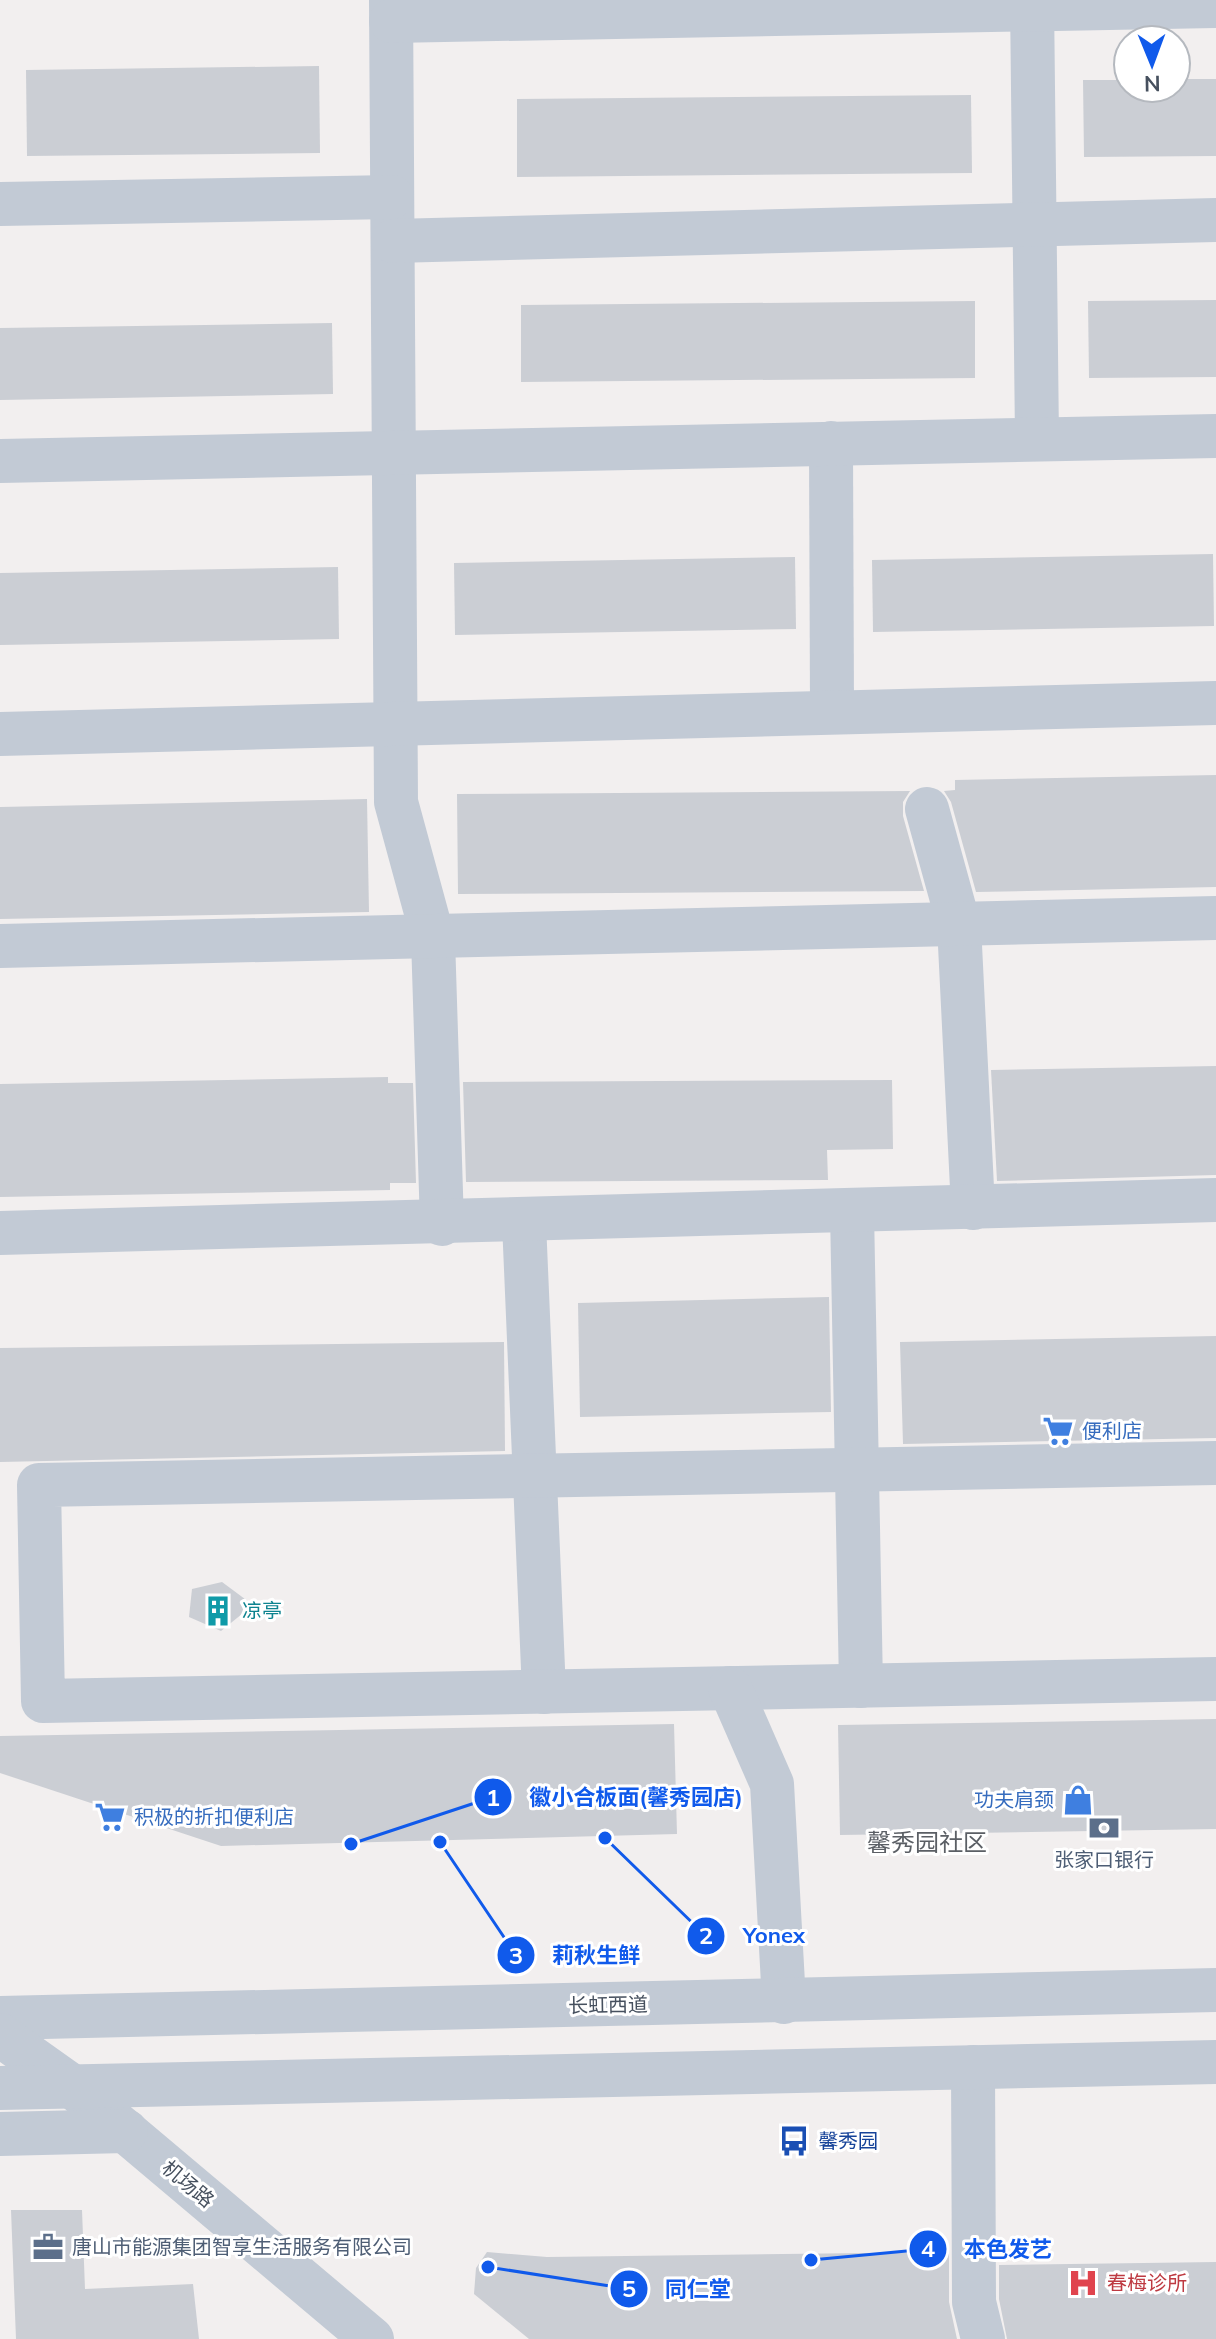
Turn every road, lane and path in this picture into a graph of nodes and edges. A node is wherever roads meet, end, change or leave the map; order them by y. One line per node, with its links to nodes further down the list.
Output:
1 (1032, 0): 9 (street)
2 (1216, 6): 3 (street)
3 (391, 11): 4 (street)
4 (392, 197): 5 (street); 7 (street)
5 (0, 204)
6 (1216, 220): 7 (street)
7 (393, 241): 11 (street)
8 (1216, 436): 9 (street)
9 (1037, 439): 10 (street)
10 (831, 443): 11 (street); 14 (street)
11 (395, 451): 12 (street); 15 (street)
12 (0, 461)
13 (1216, 703): 14 (street)
14 (832, 711): 15 (street)
15 (397, 725): 16 (street); 20 (street)
16 (0, 734)
17 (927, 809): 19 (street)
18 (1216, 918): 19 (street)
19 (959, 925): 20 (street); 23 (street)
20 (433, 938): 21 (street); 26 (street)
21 (0, 946)
22 (1216, 1200): 23 (street)
23 (973, 1208): 24 (street)
24 (852, 1211): 25 (street); 29 (street)
25 (524, 1222): 26 (street); 30 (street)
26 (442, 1224): 27 (street)
27 (0, 1233)
28 (1216, 1463): 29 (street)
29 (857, 1469): 30 (street); 32 (street)
30 (535, 1476): 34 (street); 34 (street)
31 (1216, 1679): 32 (street)
32 (861, 1686): 33 (street)
33 (730, 1688): 34 (street); 36 (street)
34 (544, 1692)
35 (1216, 1990): 36 (street, 长虹西道)
36 (784, 2002): 37 (street, 长虹西道)
37 (0, 2018)
38 (0, 2035): 41 (street, 机场路)
39 (1216, 2062): 40 (street)
40 (973, 2067): 41 (street); 46 (street)
41 (73, 2087): 42 (street); 43 (street, 机场路)
42 (0, 2088)
43 (126, 2131): 44 (street); 45 (street, 机场路)
44 (0, 2134)
45 (372, 2339)
46 (983, 2339)

